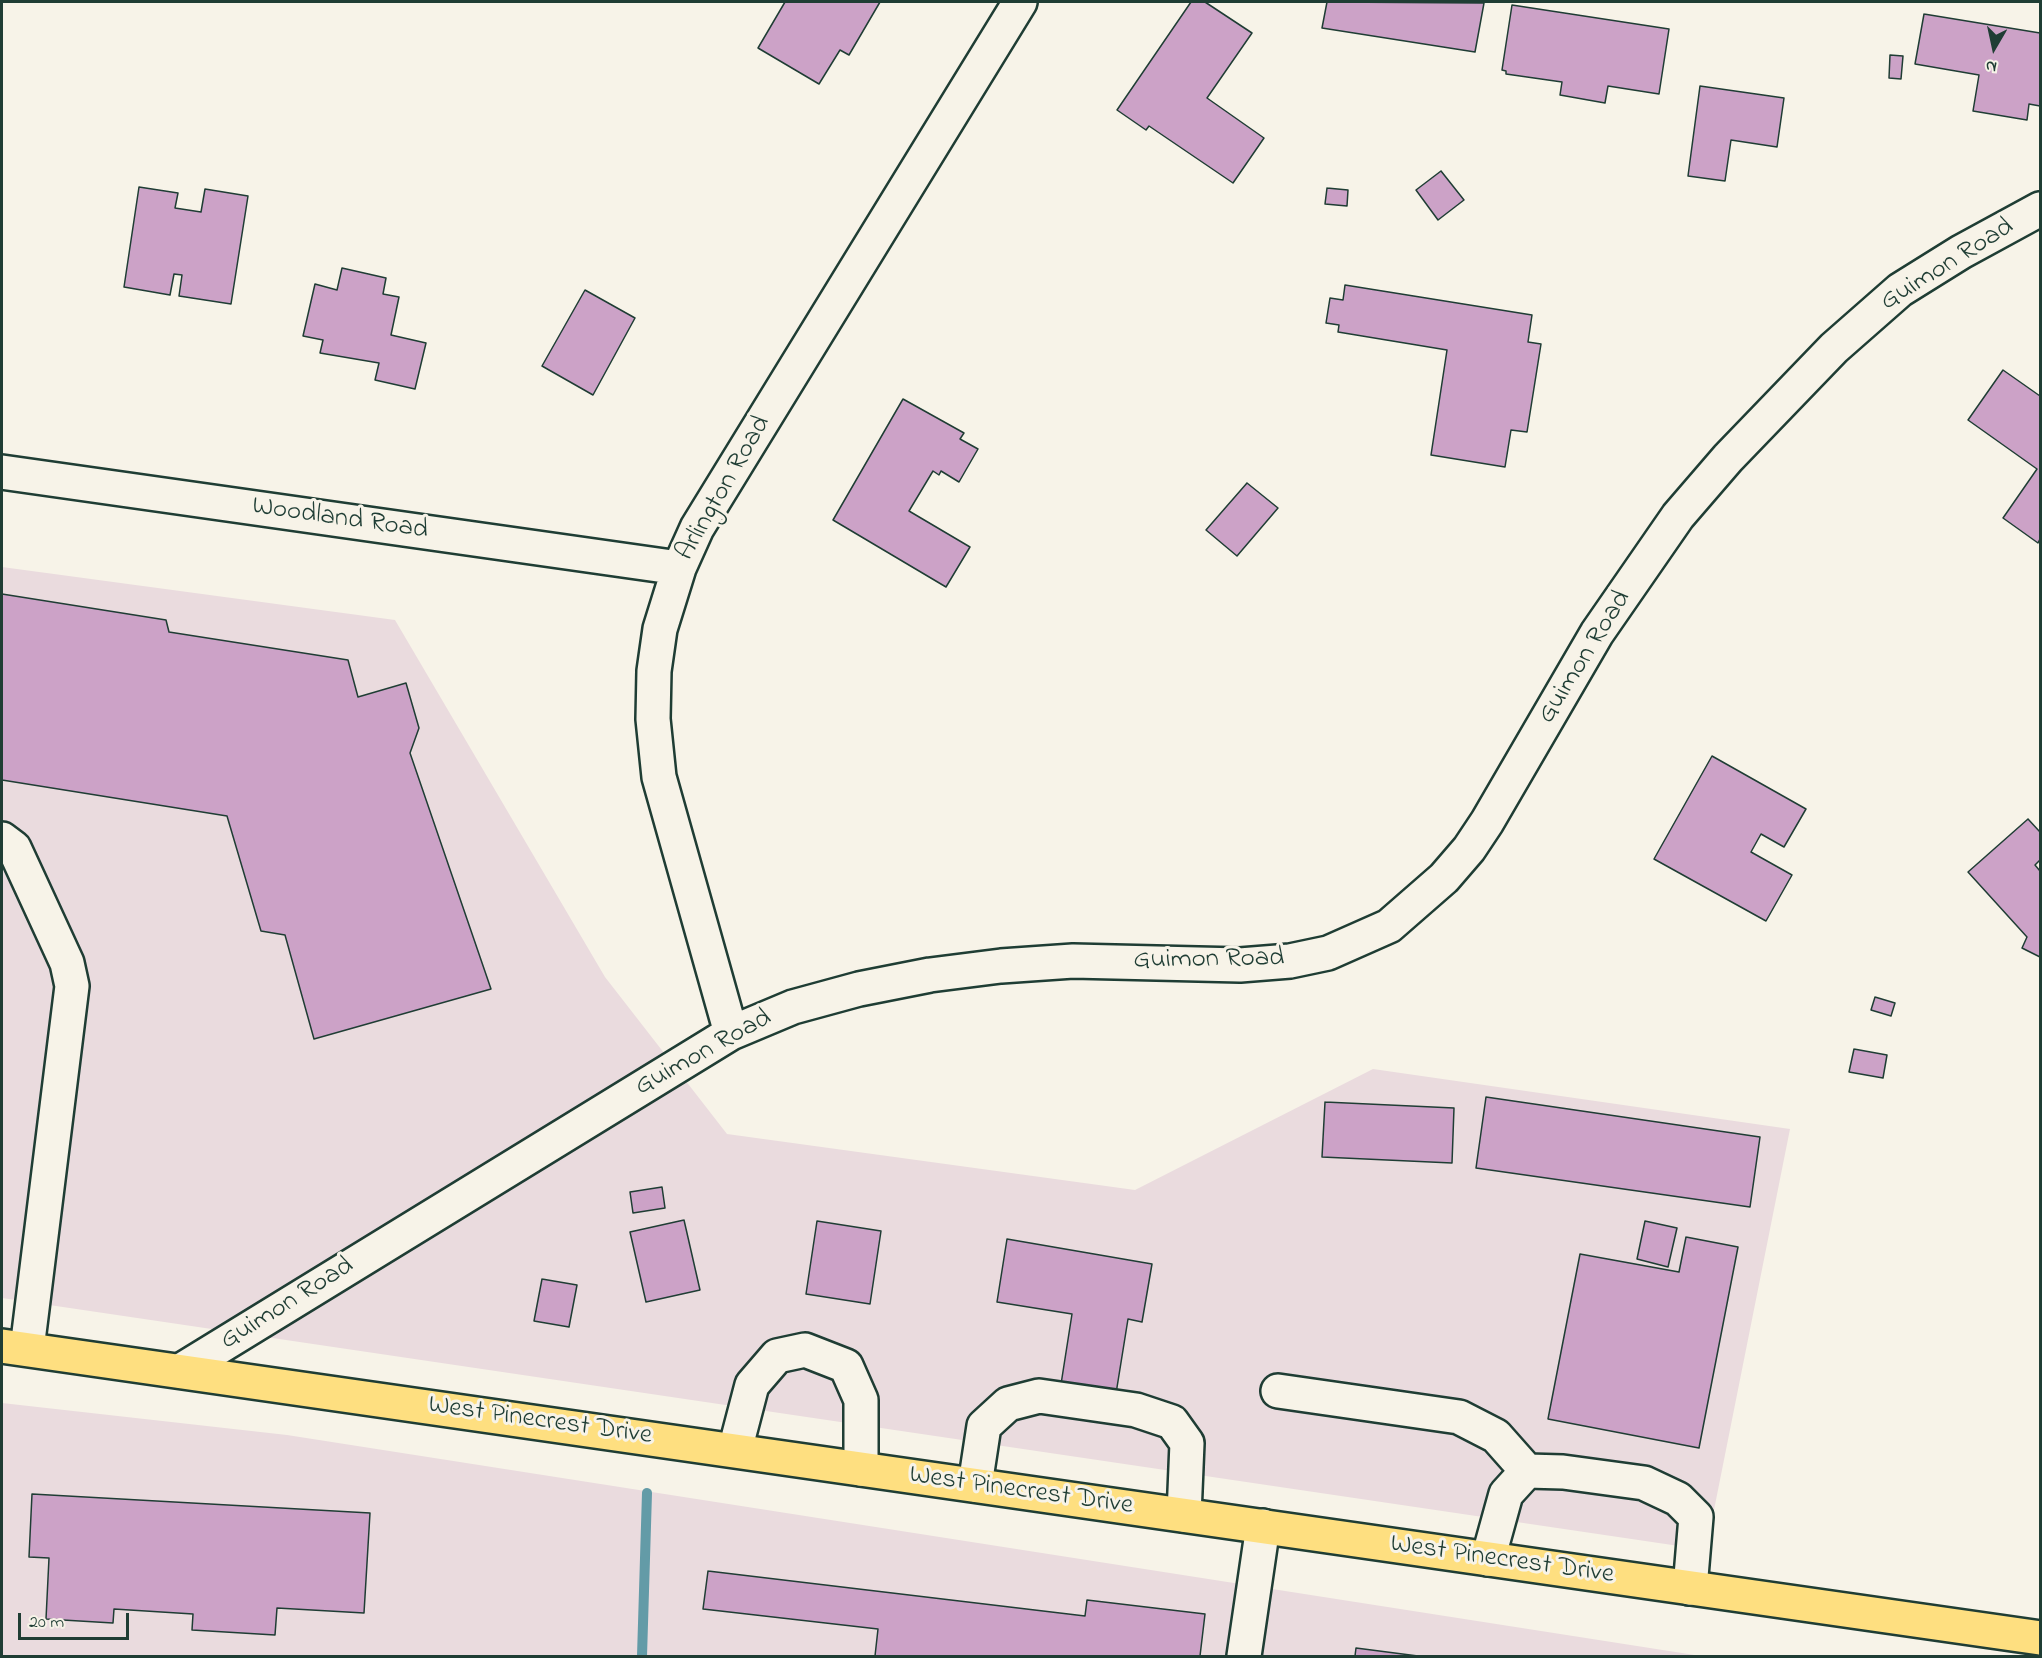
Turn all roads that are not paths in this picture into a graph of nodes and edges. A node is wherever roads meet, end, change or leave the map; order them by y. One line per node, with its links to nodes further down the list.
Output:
1 (1020, 2): 4 (street, Arlington Road)
2 (2040, 209): 6 (street, Guimon Road)
3 (2, 472): 4 (street, Woodland Road)
4 (679, 568): 6 (street, Arlington Road)
5 (3, 839): 7 (street)
6 (731, 1033): 8 (street, Guimon Road)
7 (14, 1347): 8 (main road, West Pinecrest Drive)
8 (180, 1371): 10 (main road, West Pinecrest Drive)
9 (1278, 1391): 12 (street)
10 (735, 1450): 11 (main road, West Pinecrest Drive); 11 (street)
11 (861, 1469): 13 (main road, West Pinecrest Drive)
12 (1527, 1471): 16 (street); 17 (street)
13 (975, 1485): 14 (main road, West Pinecrest Drive); 14 (street)
14 (1184, 1515): 15 (main road, West Pinecrest Drive)
15 (1263, 1526): 16 (main road, West Pinecrest Drive); 19 (street)
16 (1488, 1559): 17 (main road, West Pinecrest Drive)
17 (1690, 1587): 18 (main road, West Pinecrest Drive)
18 (2040, 1638)
19 (1244, 1656)

